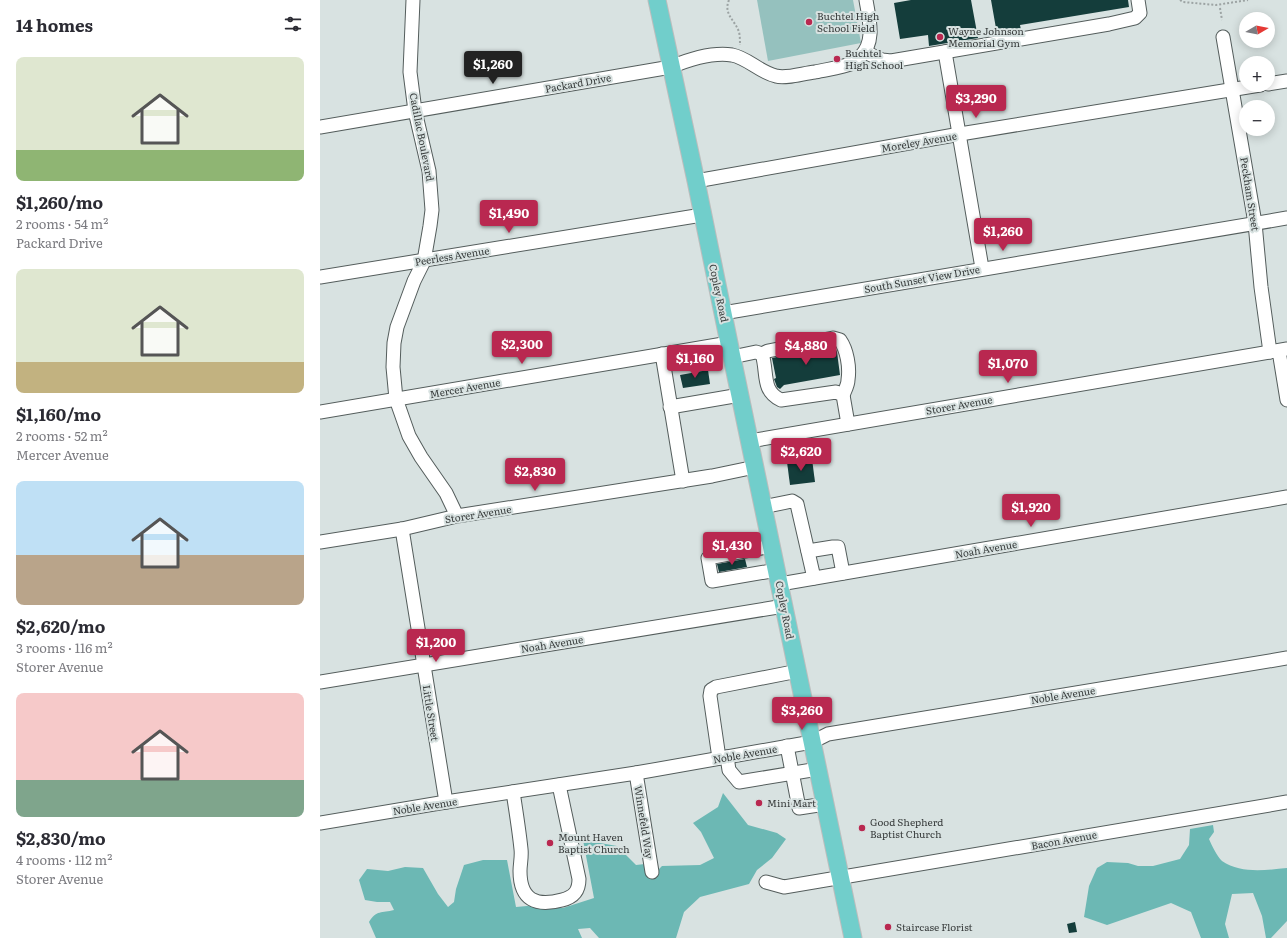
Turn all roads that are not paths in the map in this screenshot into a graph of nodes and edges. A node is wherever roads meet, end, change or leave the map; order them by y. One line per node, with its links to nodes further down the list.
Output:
1 (413, 0): 13 (street, Cadillac Boulevard)
2 (657, 0): 8 (main road, Copley Road)
3 (866, 0): 6 (street)
4 (1138, 0): 7 (street)
5 (1223, 37): 12 (street, Peckham Street)
6 (865, 52): 7 (street); 8 (street, Packard Drive)
7 (945, 52): 15 (street)
8 (671, 67): 13 (street, Packard Drive); 16 (main road, Copley Road)
9 (1287, 81): 10 (street)
10 (1275, 83)
11 (1239, 88): 12 (street, Moreley Avenue)
12 (1232, 89): 15 (street, Moreley Avenue); 19 (street, Peckham Street)
13 (415, 111): 14 (street, Packard Drive); 20 (street, Cadillac Boulevard)
14 (320, 127)
15 (960, 134): 16 (street, Moreley Avenue); 21 (street)
16 (696, 181): 17 (main road, Copley Road)
17 (702, 215): 20 (street, Peerless Avenue); 23 (main road, Copley Road)
18 (1287, 218): 19 (street, South Sunset View Drive)
19 (1255, 223): 21 (street, South Sunset View Drive); 25 (street, Peckham Street)
20 (424, 261): 22 (street, Peerless Avenue); 30 (street, Cadillac Boulevard)
21 (982, 268): 23 (street, South Sunset View Drive)
22 (320, 277)
23 (723, 312): 24 (main road, Copley Road)
24 (730, 350): 26 (street, Mercer Avenue); 27 (street, Mercer Avenue); 28 (main road, Copley Road)
25 (1279, 351): 31 (street, Peckham Street); 34 (street, Storer Avenue)
26 (662, 354): 30 (street, Mercer Avenue); 32 (street)
27 (762, 354): 29 (street); 29 (street, Mercer Avenue)
28 (740, 395): 32 (street); 35 (main road, Copley Road)
29 (843, 395): 34 (street)
30 (396, 400): 33 (street, Mercer Avenue); 40 (street, Cadillac Boulevard)
31 (1287, 400)
32 (670, 407): 37 (street)
33 (320, 412)
34 (848, 424): 35 (street, Storer Avenue)
35 (750, 441): 36 (main road, Copley Road)
36 (754, 467): 37 (street, Storer Avenue); 39 (main road, Copley Road)
37 (683, 480): 40 (street, Storer Avenue)
38 (1287, 497): 45 (street, Noah Avenue)
39 (763, 507): 43 (main road, Copley Road); 44 (street)
40 (457, 516): 41 (street, Storer Avenue)
41 (402, 529): 42 (street, Storer Avenue); 50 (street, Little Street)
42 (320, 542)
43 (772, 546): 46 (main road, Copley Road); 46 (street, Noah Avenue)
44 (808, 551): 45 (street); 47 (street)
45 (843, 573): 47 (street, Noah Avenue)
46 (778, 577): 47 (street, Noah Avenue); 48 (main road, Copley Road)
47 (814, 578)
48 (784, 606): 50 (street, Noah Avenue); 51 (main road, Copley Road)
49 (1287, 658): 53 (street, Noble Avenue)
50 (424, 664): 52 (street, Noah Avenue); 61 (street, Little Street)
51 (798, 671): 53 (main road, Copley Road); 55 (street)
52 (320, 682)
53 (812, 742): 54 (street, Noble Avenue); 56 (main road, Copley Road)
54 (787, 746): 55 (street, Noble Avenue); 58 (street)
55 (723, 758): 57 (street, Noble Avenue); 58 (street)
56 (818, 769): 58 (street); 63 (main road, Copley Road)
57 (636, 773): 59 (street, Noble Avenue); 65 (street, Winnefeld Way)
58 (792, 773): 63 (street)
59 (559, 785): 60 (street, Noble Avenue); 60 (street)
60 (513, 792): 61 (street, Noble Avenue)
61 (446, 802): 64 (street, Noble Avenue)
62 (1287, 802): 66 (street, Bacon Avenue)
63 (825, 804): 66 (main road, Copley Road)
64 (320, 823)
65 (652, 872)
66 (841, 877): 67 (street, Bacon Avenue); 68 (main road, Copley Road)
67 (766, 882)
68 (853, 938)

